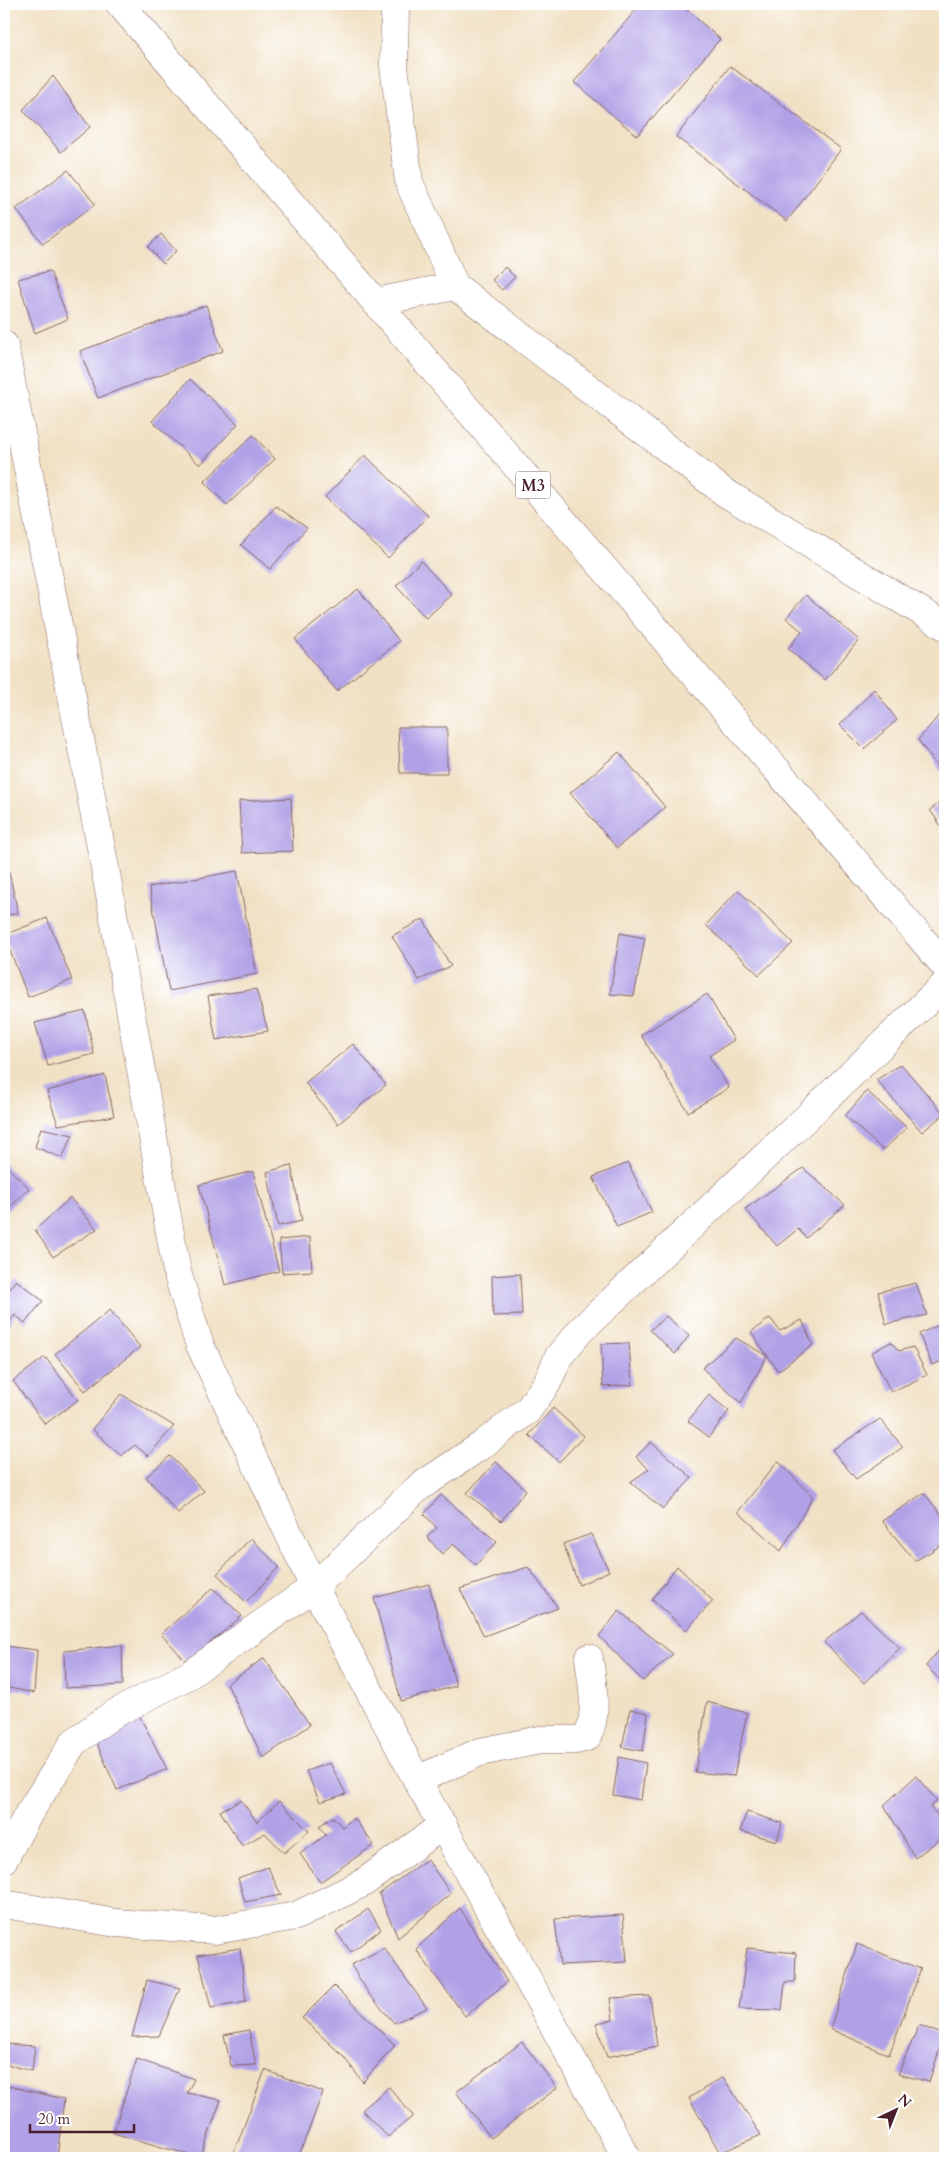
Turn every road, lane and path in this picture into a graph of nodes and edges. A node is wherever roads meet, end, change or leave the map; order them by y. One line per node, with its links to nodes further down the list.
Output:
1 (120, 4): 4 (main road, M3)
2 (395, 4): 3 (main road)
3 (456, 286): 4 (main road); 6 (main road)
4 (376, 302): 7 (main road, M3)
5 (4, 345): 9 (main road)
6 (945, 626)
7 (945, 966)
8 (945, 984): 9 (main road)
9 (314, 1587): 11 (main road); 13 (main road)
10 (589, 1658): 11 (main road)
11 (417, 1780): 12 (main road)
12 (442, 1825): 14 (main road); 15 (main road)
13 (4, 1859)
14 (4, 1904)
15 (628, 2158)

